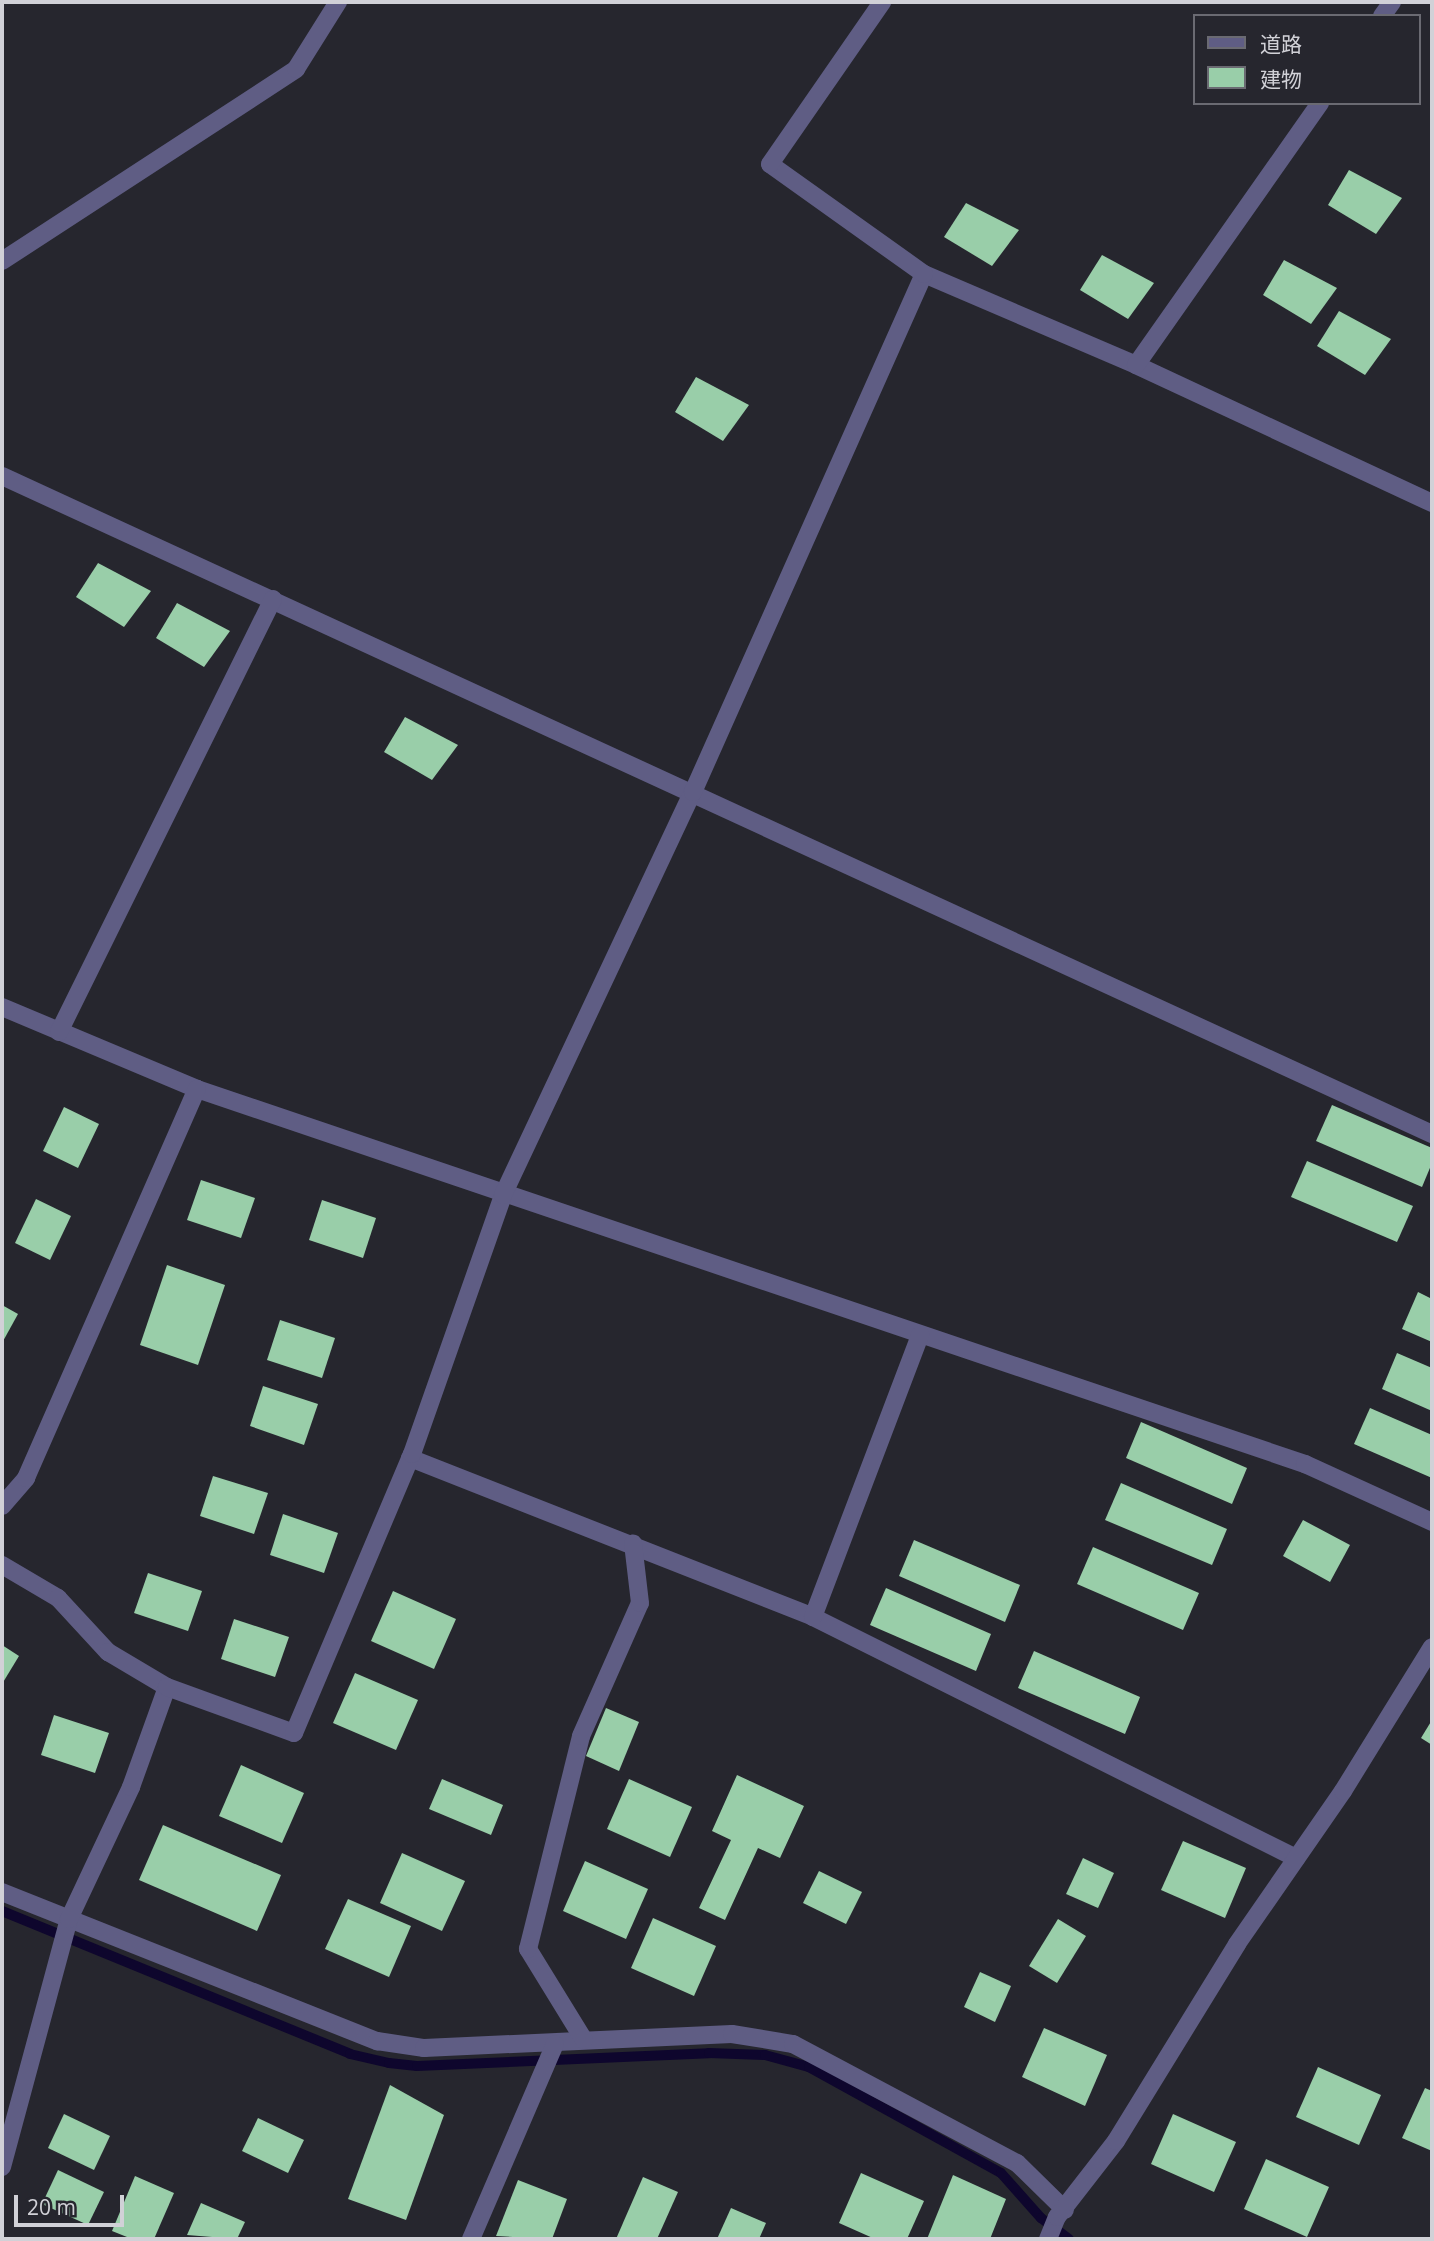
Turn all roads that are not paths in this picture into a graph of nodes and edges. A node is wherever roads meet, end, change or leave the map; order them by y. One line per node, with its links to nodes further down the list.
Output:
1 (338, 2): 4 (street)
2 (882, 2): 5 (street)
3 (1319, 105): 6 (street)
4 (2, 261)
5 (924, 274): 6 (street); 10 (street)
6 (1136, 365): 8 (street)
7 (2, 476): 9 (street)
8 (1432, 503)
9 (273, 598): 10 (street); 12 (street)
10 (693, 792): 14 (street); 15 (street)
11 (2, 1007): 12 (street)
12 (59, 1032): 13 (street)
13 (197, 1089): 15 (street); 18 (street)
14 (1432, 1134)
15 (503, 1195): 16 (street); 17 (street)
16 (920, 1335): 19 (street); 22 (street)
17 (410, 1458): 20 (street); 24 (street)
18 (2, 1506)
19 (1432, 1522)
20 (633, 1543): 22 (street); 28 (street)
21 (2, 1565): 24 (street)
22 (813, 1617): 25 (street)
23 (1432, 1647): 25 (street)
24 (167, 1687): 27 (street)
25 (1296, 1858): 31 (street)
26 (2, 1892): 27 (street)
27 (68, 1923): 29 (street); 30 (street)
28 (584, 2040): 29 (street); 31 (street)
29 (554, 2045): 32 (street)
30 (2, 2167)
31 (1061, 2214): 33 (street)
32 (471, 2239)
33 (1048, 2239)

